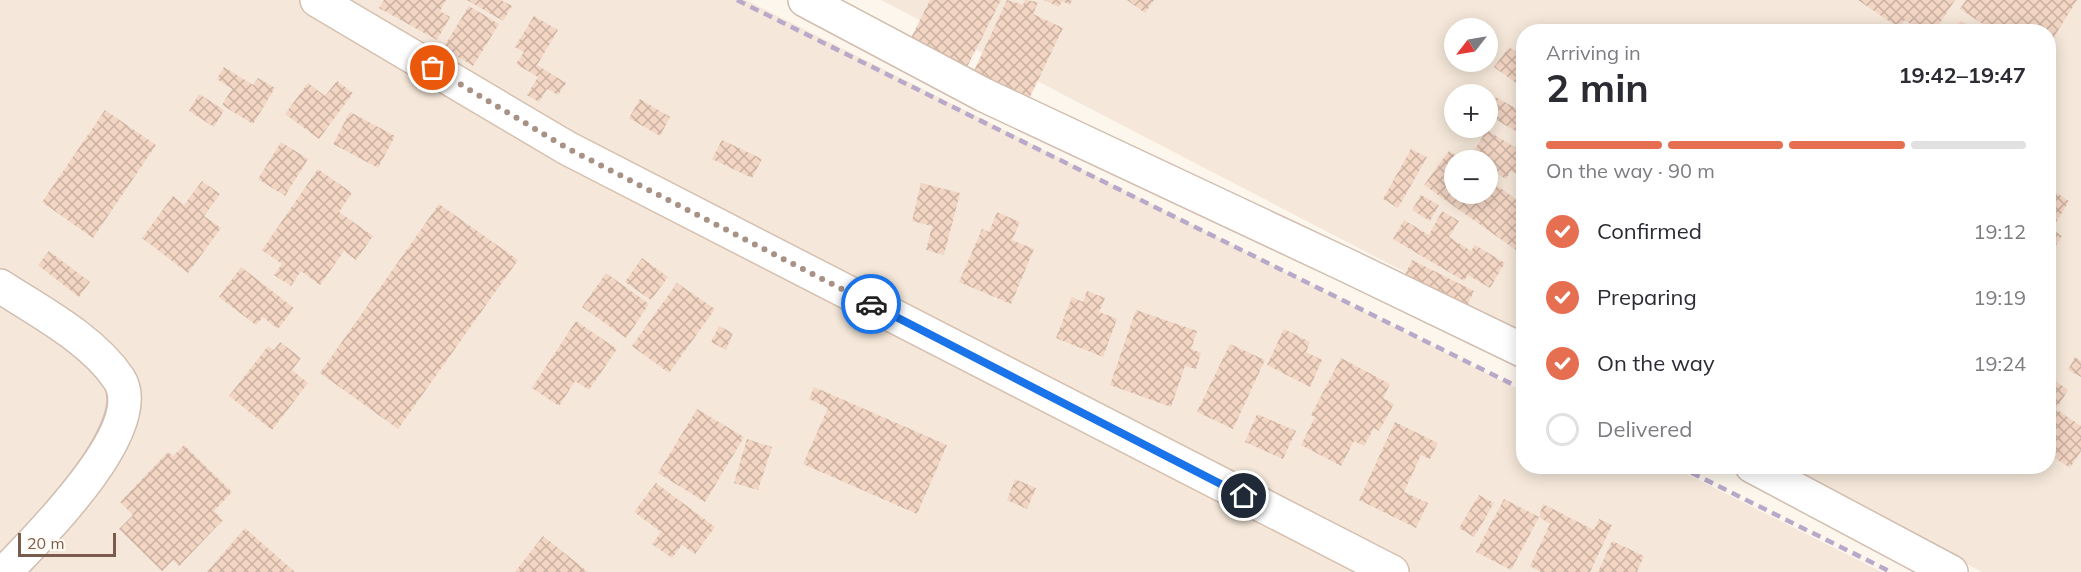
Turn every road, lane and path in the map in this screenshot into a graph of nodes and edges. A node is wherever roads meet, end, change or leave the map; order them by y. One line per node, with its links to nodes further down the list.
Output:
1 (317, 0): 7 (street)
2 (805, 0): 4 (street)
3 (0, 286): 6 (street)
4 (1516, 347)
5 (1767, 474): 8 (street)
6 (5, 572)
7 (1392, 572)
8 (1951, 572)

